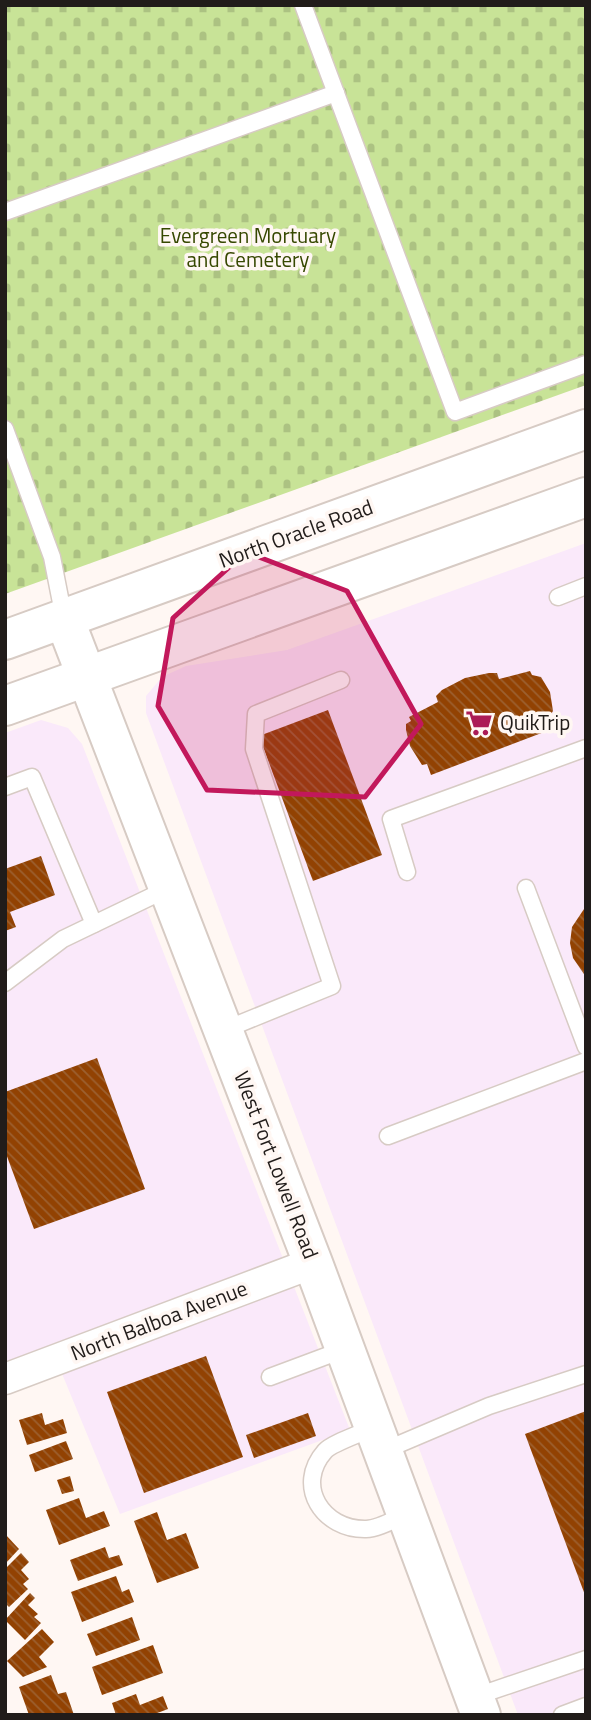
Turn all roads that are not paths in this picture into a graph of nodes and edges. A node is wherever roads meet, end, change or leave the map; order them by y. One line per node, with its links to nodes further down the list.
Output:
1 (303, 5): 2 (lane)
2 (336, 93): 3 (lane); 4 (lane)
3 (5, 212)
4 (586, 364)
5 (5, 429): 10 (lane)
6 (586, 429): 10 (main road, North Oracle Road)
7 (586, 497): 12 (main road)
8 (586, 586): 9 (lane)
9 (558, 597)
10 (64, 618): 11 (main road, North Oracle Road); 12 (main road, West Fort Lowell Road)
11 (5, 640)
12 (87, 675): 14 (main road); 18 (main road, West Fort Lowell Road)
13 (341, 680): 22 (lane)
14 (5, 706)
15 (586, 748): 17 (lane)
16 (5, 787): 20 (lane)
17 (407, 872)
18 (169, 888): 20 (lane); 22 (main road, West Fort Lowell Road)
19 (526, 888): 23 (lane)
20 (94, 924): 21 (lane)
21 (5, 983)
22 (224, 1030): 26 (main road, West Fort Lowell Road)
23 (586, 1047)
24 (586, 1061): 25 (lane)
25 (388, 1136)
26 (313, 1263): 27 (main road, West Fort Lowell Road); 30 (street, North Balboa Avenue)
27 (345, 1349): 29 (lane); 31 (main road, West Fort Lowell Road)
28 (586, 1374): 31 (lane)
29 (270, 1377)
30 (5, 1379)
31 (378, 1439): 32 (main road, West Fort Lowell Road); 32 (lane)
32 (407, 1514): 34 (main road, West Fort Lowell Road)
33 (586, 1659): 34 (lane)
34 (477, 1706)
35 (586, 1706): 36 (lane)
36 (562, 1715)

